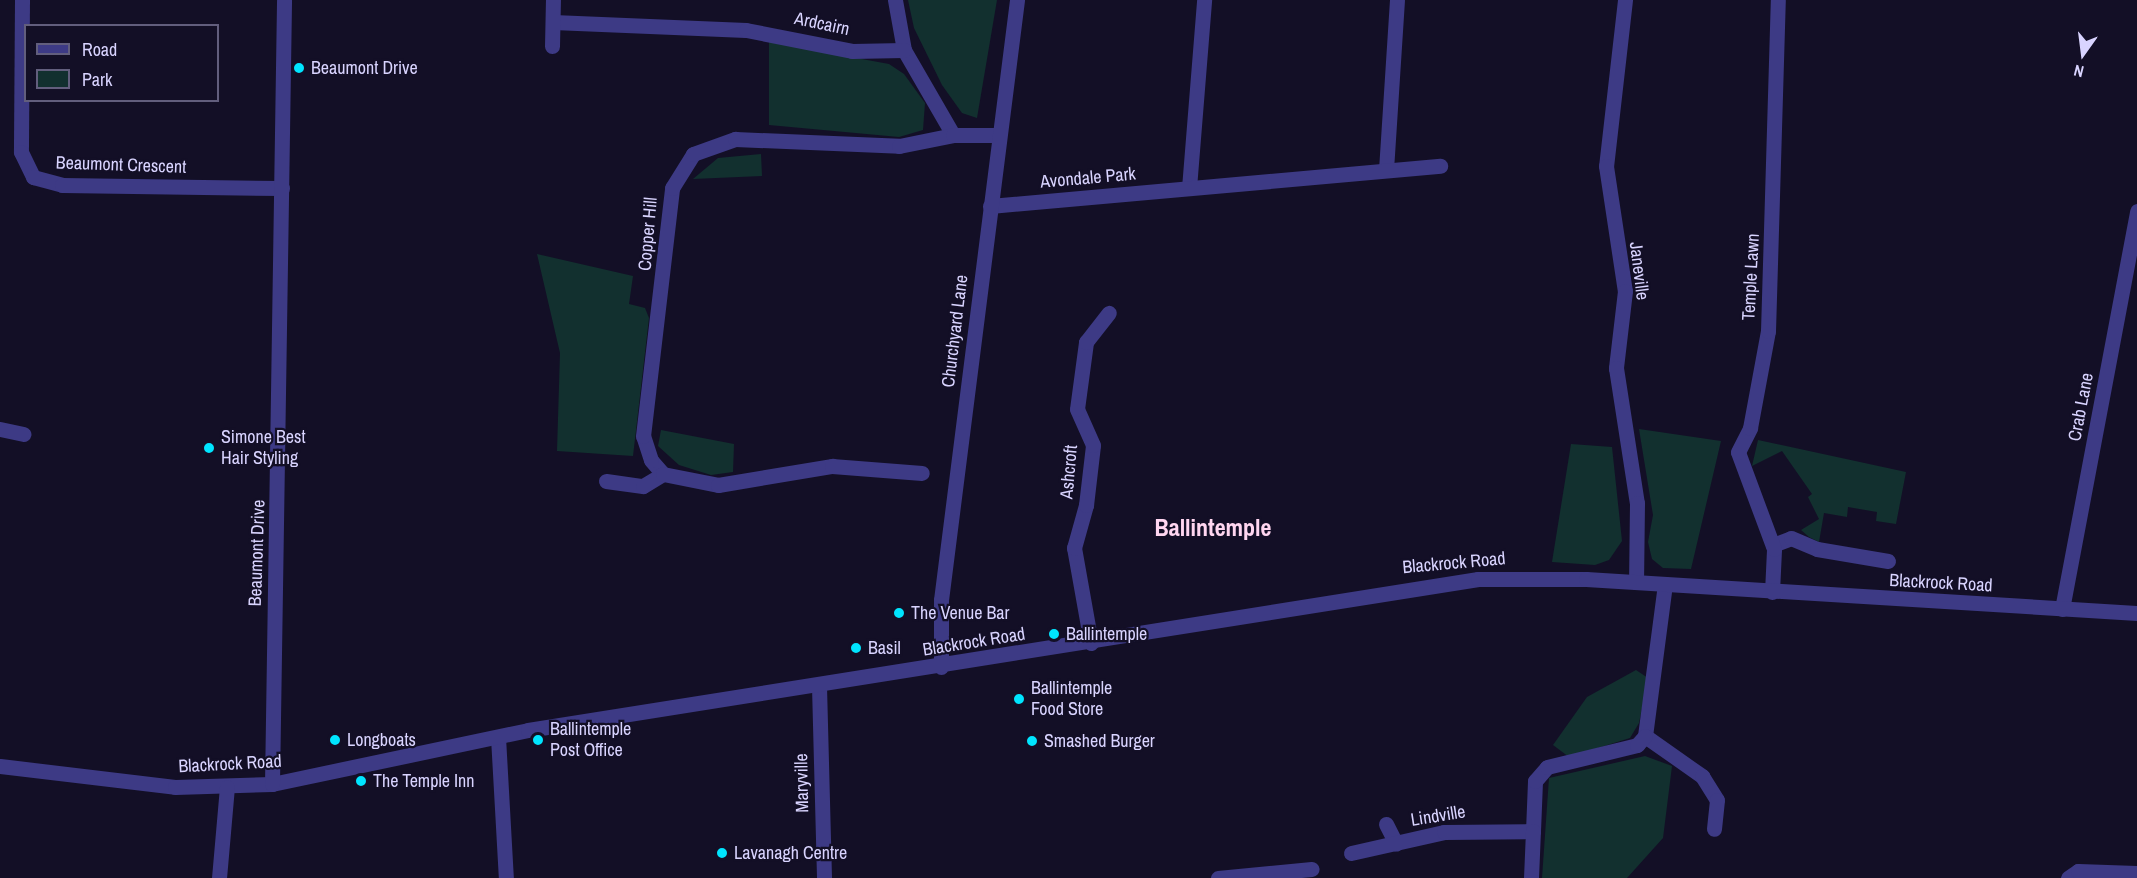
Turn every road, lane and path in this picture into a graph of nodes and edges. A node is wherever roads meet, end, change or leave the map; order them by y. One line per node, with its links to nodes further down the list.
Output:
1 (22, 0): 17 (street, Beaumont Crescent)
2 (284, 0): 17 (street, Beaumont Drive)
3 (553, 0): 10 (street)
4 (895, 0): 12 (street)
5 (1017, 0): 14 (street, Churchyard Lane)
6 (1204, 0): 18 (street)
7 (1397, 0): 16 (street)
8 (1625, 0): 29 (street, Janeville)
9 (1778, 0): 27 (street, Temple Lawn)
10 (553, 22): 11 (street); 12 (street, Ardcairn)
11 (552, 46)
12 (904, 50): 13 (street)
13 (953, 135): 14 (street, Copper Hill); 24 (street, Copper Hill)
14 (999, 135): 19 (street, Churchyard Lane)
15 (1440, 166): 16 (street, Avondale Park)
16 (1386, 170): 18 (street, Avondale Park)
17 (282, 188): 40 (street, Beaumont Drive)
18 (1189, 188): 19 (street, Avondale Park)
19 (990, 206): 35 (street, Churchyard Lane)
20 (2137, 211): 32 (street, Crab Lane)
21 (1109, 313): 34 (street, Ashcroft)
22 (0, 429): 23 (street)
23 (23, 434)
24 (663, 474): 25 (street); 26 (street)
25 (922, 474)
26 (606, 481)
27 (1773, 545): 28 (street); 31 (street, Temple Lawn)
28 (1888, 561)
29 (1636, 582): 30 (street, Blackrock Road); 34 (street, Blackrock Road)
30 (1665, 584): 31 (street, Blackrock Road); 37 (street)
31 (1772, 592): 32 (street, Blackrock Road)
32 (2062, 609): 33 (street, Blackrock Road)
33 (2137, 613)
34 (1091, 643): 35 (street, Blackrock Road)
35 (941, 667): 36 (street, Blackrock Road)
36 (819, 686): 38 (street, Blackrock Road); 51 (street, Maryville)
37 (1645, 736): 43 (street); 44 (street)
38 (498, 737): 40 (street, Blackrock Road); 50 (street)
39 (0, 766): 41 (street, Blackrock Road)
40 (272, 784): 41 (street, Blackrock Road)
41 (227, 787): 49 (street)
42 (1386, 824): 45 (street)
43 (1714, 829)
44 (1533, 831): 45 (street, Lindville); 53 (street)
45 (1396, 844): 46 (street, Lindville)
46 (1351, 853)
47 (1312, 869): 52 (street)
48 (2137, 873): 54 (street)
49 (219, 878)
50 (506, 878)
51 (824, 878)
52 (1218, 878)
53 (1532, 878)
54 (2068, 878)

